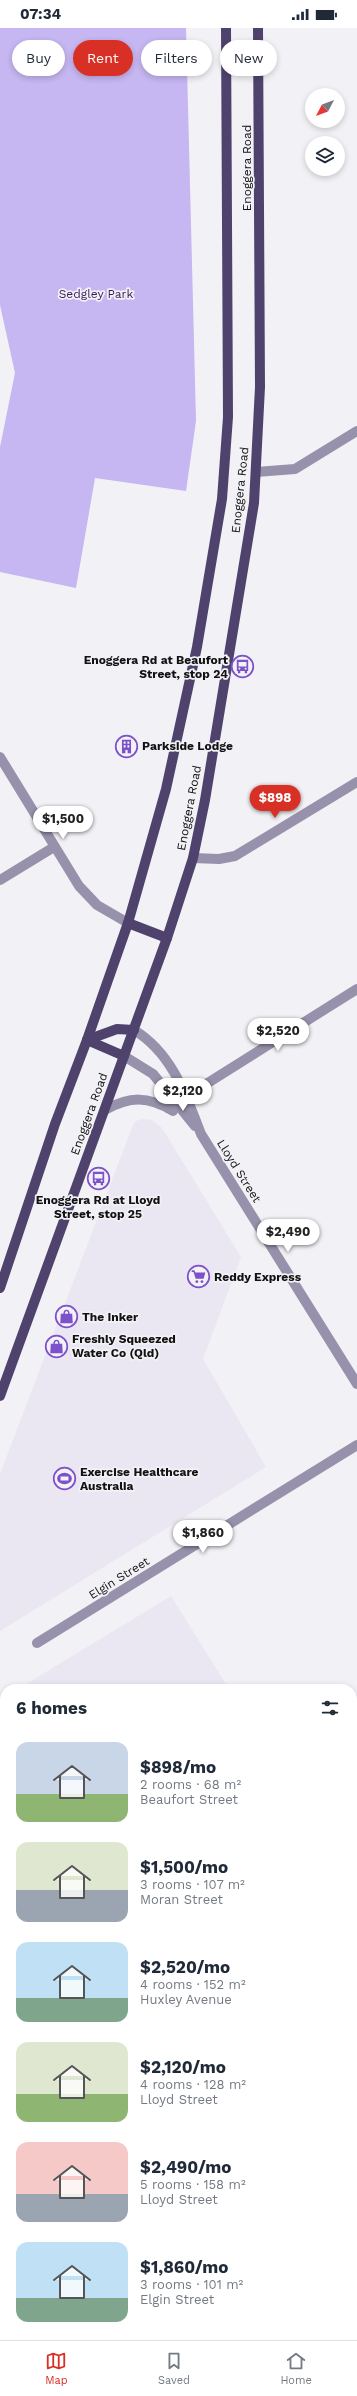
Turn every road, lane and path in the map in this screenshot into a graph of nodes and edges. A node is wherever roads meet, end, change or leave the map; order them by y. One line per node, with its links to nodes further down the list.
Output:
1 (226, 28): 10 (main road, Enoggera Road)
2 (258, 28): 4 (main road, Enoggera Road)
3 (357, 431): 4 (street)
4 (256, 472): 8 (main road, Enoggera Road)
5 (0, 757): 7 (street)
6 (357, 782): 8 (street)
7 (54, 847): 9 (street); 10 (street)
8 (193, 858): 11 (main road, Enoggera Road)
9 (0, 880)
10 (128, 923): 11 (main road); 14 (main road, Enoggera Road)
11 (167, 938): 13 (main road, Enoggera Road)
12 (357, 989): 16 (street)
13 (134, 1030): 14 (main road); 15 (main road, Enoggera Road); 16 (street, Lloyd Street)
14 (87, 1040): 15 (main road); 20 (main road, Enoggera Road)
15 (124, 1056): 17 (street); 18 (main road, Enoggera Road)
16 (186, 1097): 17 (street); 19 (street, Lloyd Street)
17 (172, 1106): 18 (street, Lloyd Street); 19 (street, Lloyd Street)
18 (104, 1110): 22 (main road, Enoggera Road)
19 (201, 1134): 21 (street, Lloyd Street)
20 (0, 1288)
21 (357, 1384)
22 (0, 1396)
23 (357, 1445): 24 (street, Elgin Street)
24 (37, 1643)

